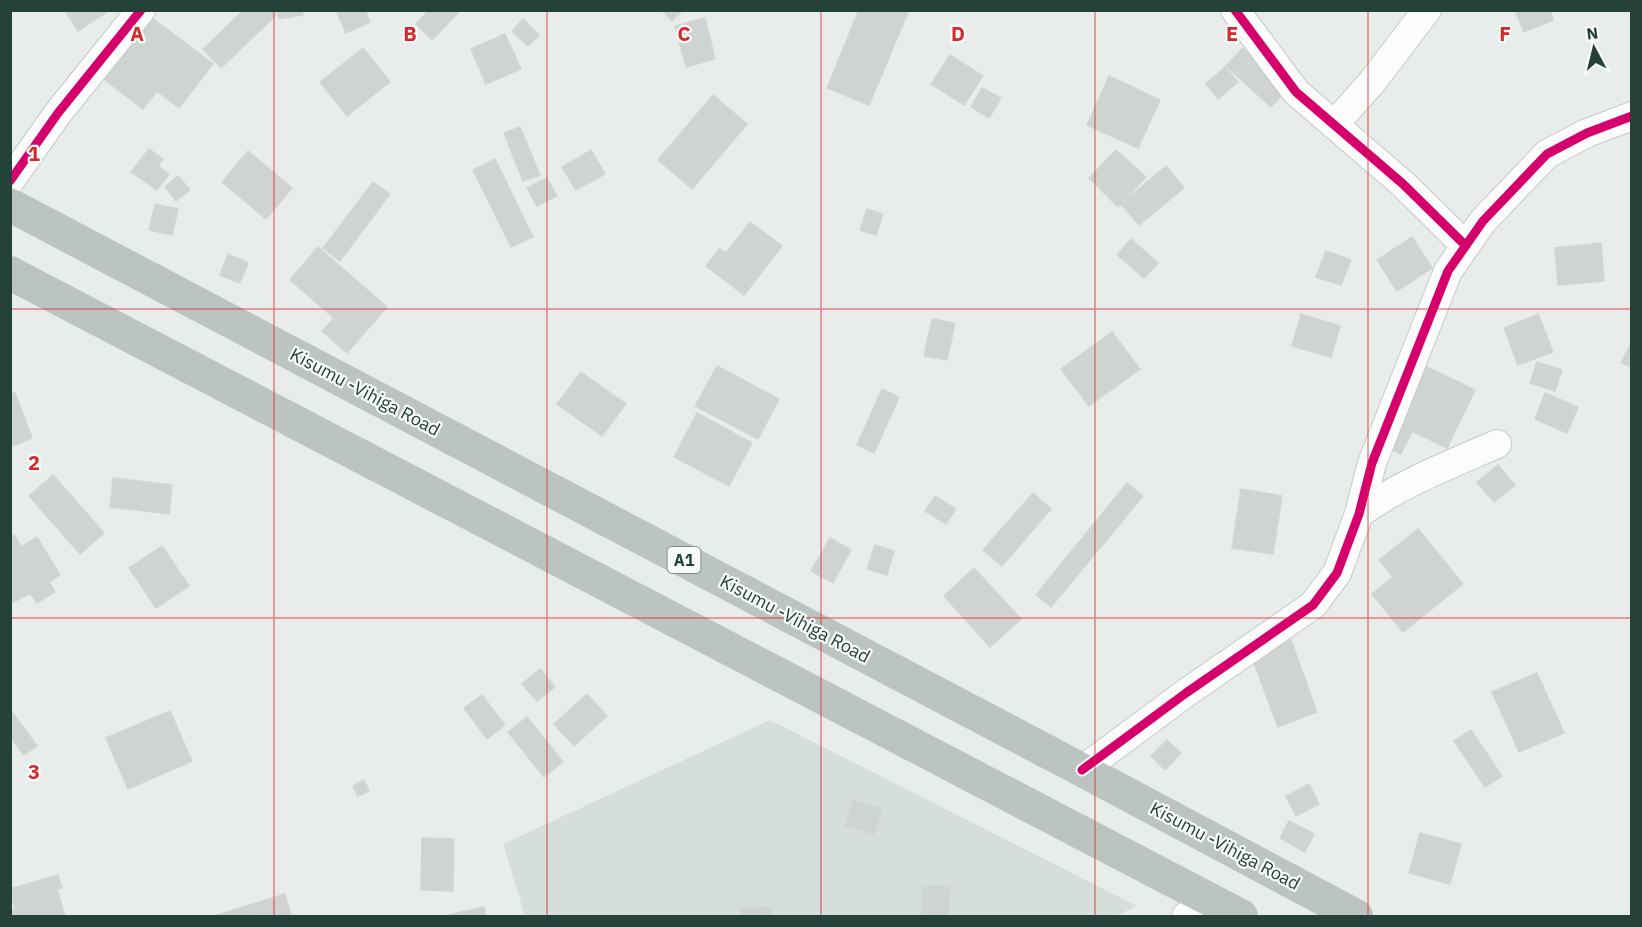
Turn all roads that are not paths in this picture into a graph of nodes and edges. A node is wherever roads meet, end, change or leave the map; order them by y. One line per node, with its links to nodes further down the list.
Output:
1 (141, 10): 6 (street)
2 (1235, 10): 5 (street)
3 (1427, 10): 5 (street)
4 (1632, 116): 8 (street)
5 (1334, 125): 8 (street)
6 (10, 181)
7 (10, 205): 12 (highway, Kisumu -Vihiga Road / A1)
8 (1465, 245): 11 (street)
9 (10, 273): 13 (highway)
10 (1497, 444): 11 (street)
11 (1359, 514): 12 (street)
12 (1082, 770): 15 (highway, Kisumu -Vihiga Road / A1)
13 (1199, 909): 14 (highway)
14 (1241, 916)
15 (1356, 916)

